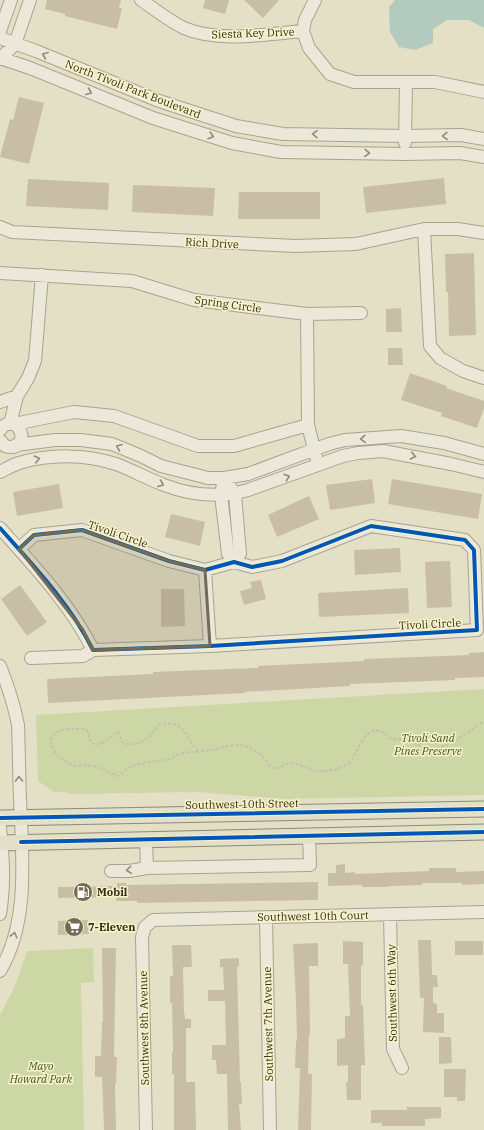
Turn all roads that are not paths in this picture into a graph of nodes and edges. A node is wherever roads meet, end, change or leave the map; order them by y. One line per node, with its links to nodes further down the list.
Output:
1 (11, 0): 5 (street)
2 (30, 0): 8 (street)
3 (141, 0): 6 (street, Siesta Key Drive)
4 (315, 0): 6 (street)
5 (0, 30)
6 (303, 31): 10 (street)
7 (0, 38): 8 (street, North Tivoli Park Boulevard)
8 (15, 44): 9 (street); 12 (street, North Tivoli Park Boulevard, one-way to 8)
9 (0, 58): 13 (street, North Tivoli Park Boulevard, one-way to 13)
10 (406, 82): 11 (street); 14 (street)
11 (484, 92)
12 (173, 105): 13 (street); 14 (street, North Tivoli Park Boulevard, one-way to 12)
13 (167, 122): 16 (street, North Tivoli Park Boulevard, one-way to 16)
14 (405, 136): 15 (street, North Tivoli Park Boulevard, one-way to 14); 16 (street)
15 (484, 139)
16 (405, 154): 17 (street, North Tivoli Park Boulevard)
17 (484, 157)
18 (0, 227): 21 (street, Rich Drive)
19 (424, 229): 21 (street, Rich Drive); 22 (street, Rich Drive); 27 (street)
20 (0, 232): 21 (street)
21 (12, 232)
22 (484, 233)
23 (0, 273): 24 (street, Spring Circle)
24 (42, 276): 26 (street, Spring Circle); 28 (street)
25 (361, 313): 26 (street, Spring Circle)
26 (307, 314): 30 (street)
27 (484, 378)
28 (17, 396): 29 (street); 31 (street)
29 (0, 402)
30 (308, 425): 31 (street); 33 (street)
31 (5, 426): 32 (street)
32 (7, 446): 35 (street); 39 (street, one-way to 32)
33 (314, 449): 34 (street, one-way to 33); 36 (street); 39 (street)
34 (484, 454)
35 (18, 463): 37 (street); 41 (street, one-way to 41)
36 (318, 466): 38 (street, one-way to 38); 40 (street, one-way to 36)
37 (0, 472)
38 (484, 472)
39 (224, 478): 40 (street); 41 (street)
40 (235, 494): 41 (street); 44 (street)
41 (221, 495): 44 (street)
42 (0, 528): 43 (street)
43 (19, 549): 45 (street, Tivoli Circle); 48 (street)
44 (234, 562): 45 (street, Tivoli Circle); 46 (street, Tivoli Circle)
45 (205, 570): 47 (street)
46 (480, 630): 47 (street, Tivoli Circle)
47 (210, 646): 48 (street, Tivoli Circle)
48 (93, 650): 49 (street, Tivoli Circle)
49 (31, 658)
50 (0, 666): 53 (street, one-way to 50)
51 (484, 809): 53 (main road, Southwest 10th Street)
52 (0, 818): 53 (main road, Southwest 10th Street)
53 (21, 818): 59 (street)
54 (0, 827): 58 (street)
55 (484, 832): 56 (main road)
56 (309, 836): 57 (main road); 60 (street)
57 (146, 840): 59 (main road); 60 (street)
58 (1, 842): 59 (main road); 63 (street)
59 (21, 842): 67 (street, one-way to 59)
60 (147, 868): 61 (street, one-way to 61)
61 (111, 871)
62 (484, 912): 64 (street, Southwest 10th Court)
63 (0, 914)
64 (390, 915): 65 (street, Southwest 10th Court); 68 (street, Southwest 6th Way)
65 (266, 917): 66 (street, Southwest 10th Court); 70 (street, Southwest 7th Avenue)
66 (144, 927): 69 (street, Southwest 8th Avenue)
67 (0, 971)
68 (402, 1068)
69 (146, 1130)
70 (270, 1130)

